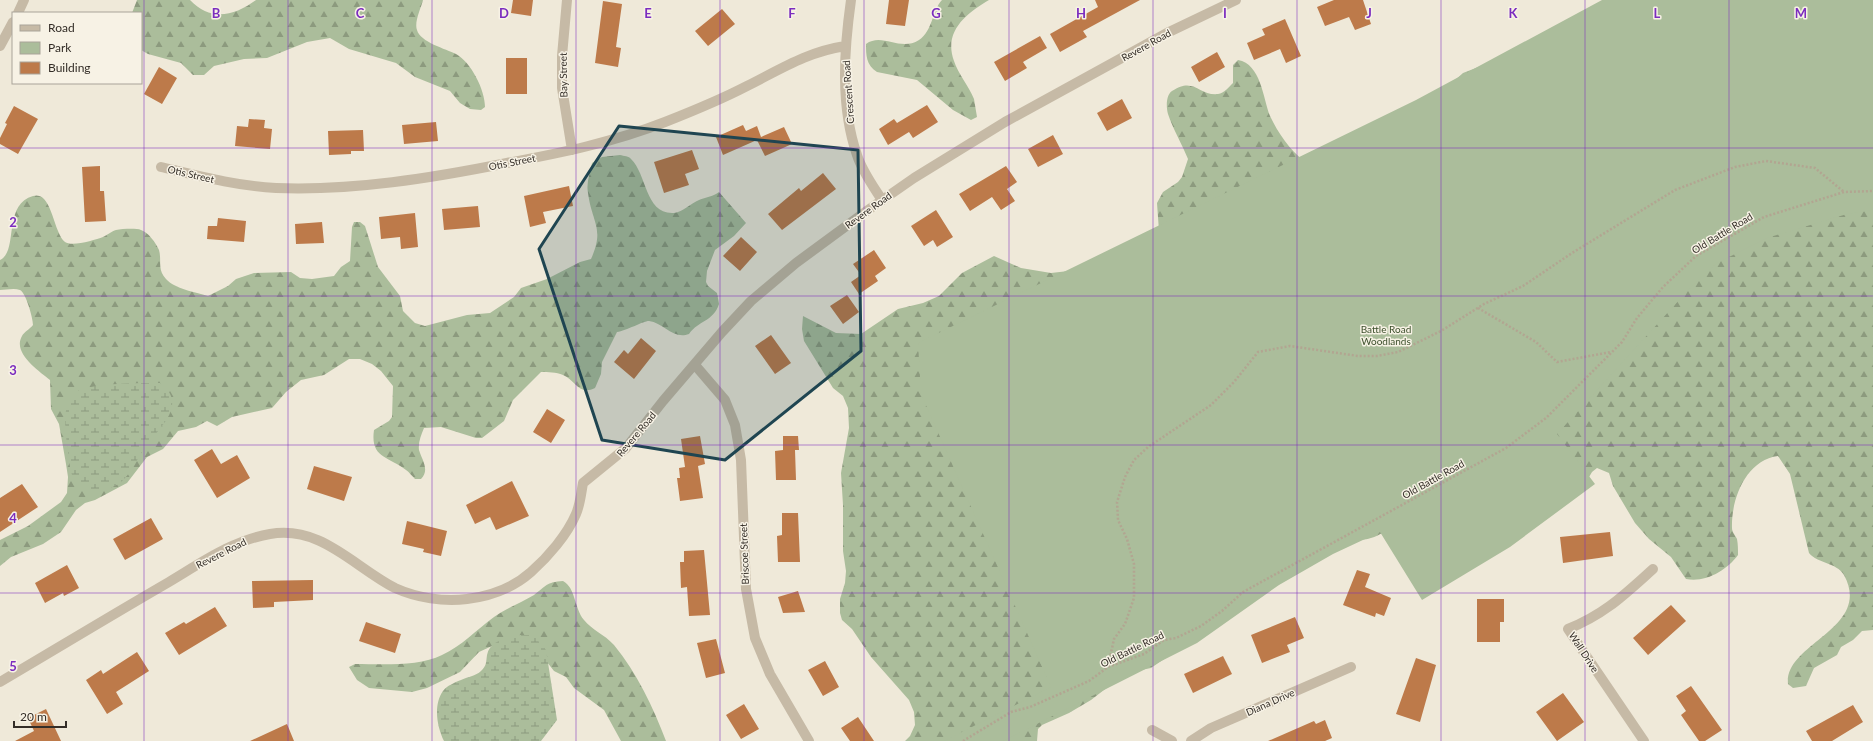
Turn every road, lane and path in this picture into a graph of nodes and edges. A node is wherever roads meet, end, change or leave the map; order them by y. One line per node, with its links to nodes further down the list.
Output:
1 (24, 0): 5 (street)
2 (567, 0): 9 (street, Bay Street)
3 (851, 0): 8 (street, Crescent Road)
4 (1236, 0): 13 (street, Revere Road)
5 (18, 12)
6 (12, 24): 7 (street)
7 (0, 46)
8 (846, 46): 9 (street, Otis Street); 13 (street, Crescent Road)
9 (572, 150): 10 (street, Otis Street)
10 (161, 167)
11 (1873, 191): 12 (path, Old Battle Road)
12 (1844, 192): 14 (path); 15 (path, Old Battle Road)
13 (882, 200): 16 (street, Revere Road)
14 (1478, 308): 15 (path); 18 (path)
15 (1611, 352): 18 (path, Old Battle Road)
16 (695, 365): 20 (street, Revere Road); 22 (street, Briscoe Street)
17 (1653, 569): 26 (street, Wall Drive)
18 (1108, 667): 23 (path, Old Battle Road)
19 (1351, 667): 25 (street, Diana Drive)
20 (0, 682)
21 (1152, 730): 24 (street)
22 (809, 741)
23 (963, 741)
24 (1172, 741)
25 (1191, 741)
26 (1644, 741)

